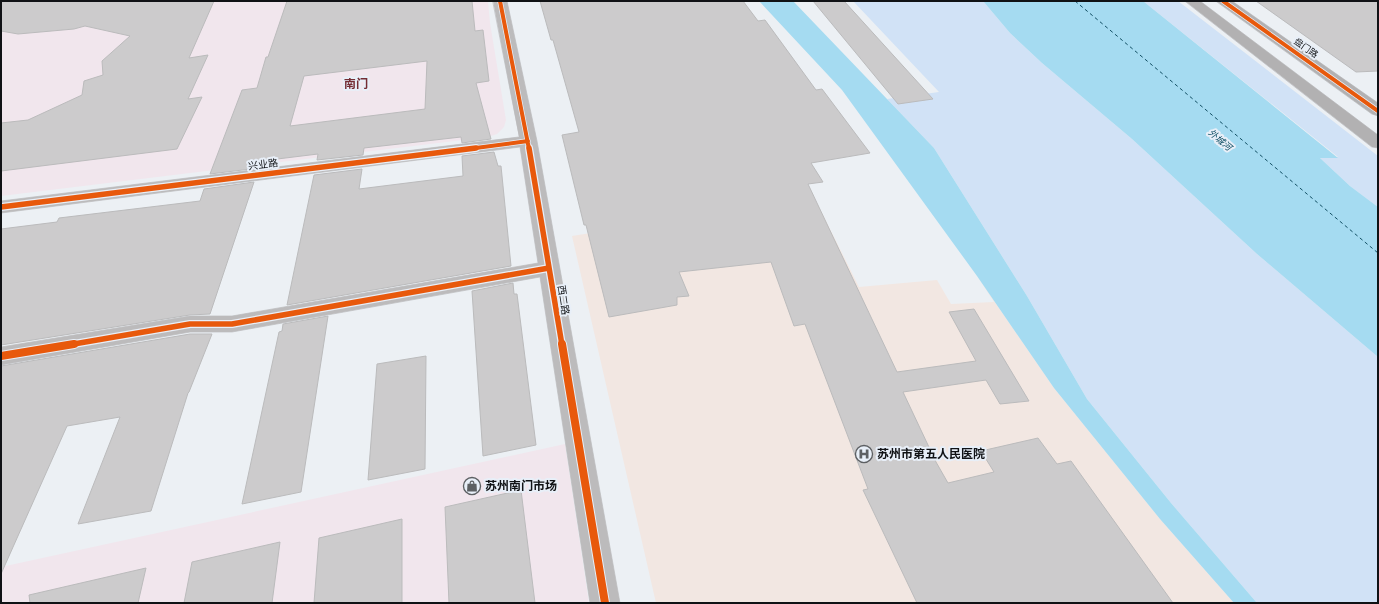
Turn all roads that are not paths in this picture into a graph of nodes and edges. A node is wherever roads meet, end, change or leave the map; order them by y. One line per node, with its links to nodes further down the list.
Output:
1 (500, 1): 5 (street, 西二路)
2 (1192, 1): 6 (main road)
3 (1223, 1): 4 (main road, 盘门路)
4 (1378, 110)
5 (528, 141): 7 (street, 兴业路); 8 (street, 西二路)
6 (1378, 143)
7 (1, 207)
8 (549, 268): 9 (street); 10 (street, 西二路)
9 (1, 356)
10 (605, 603)

